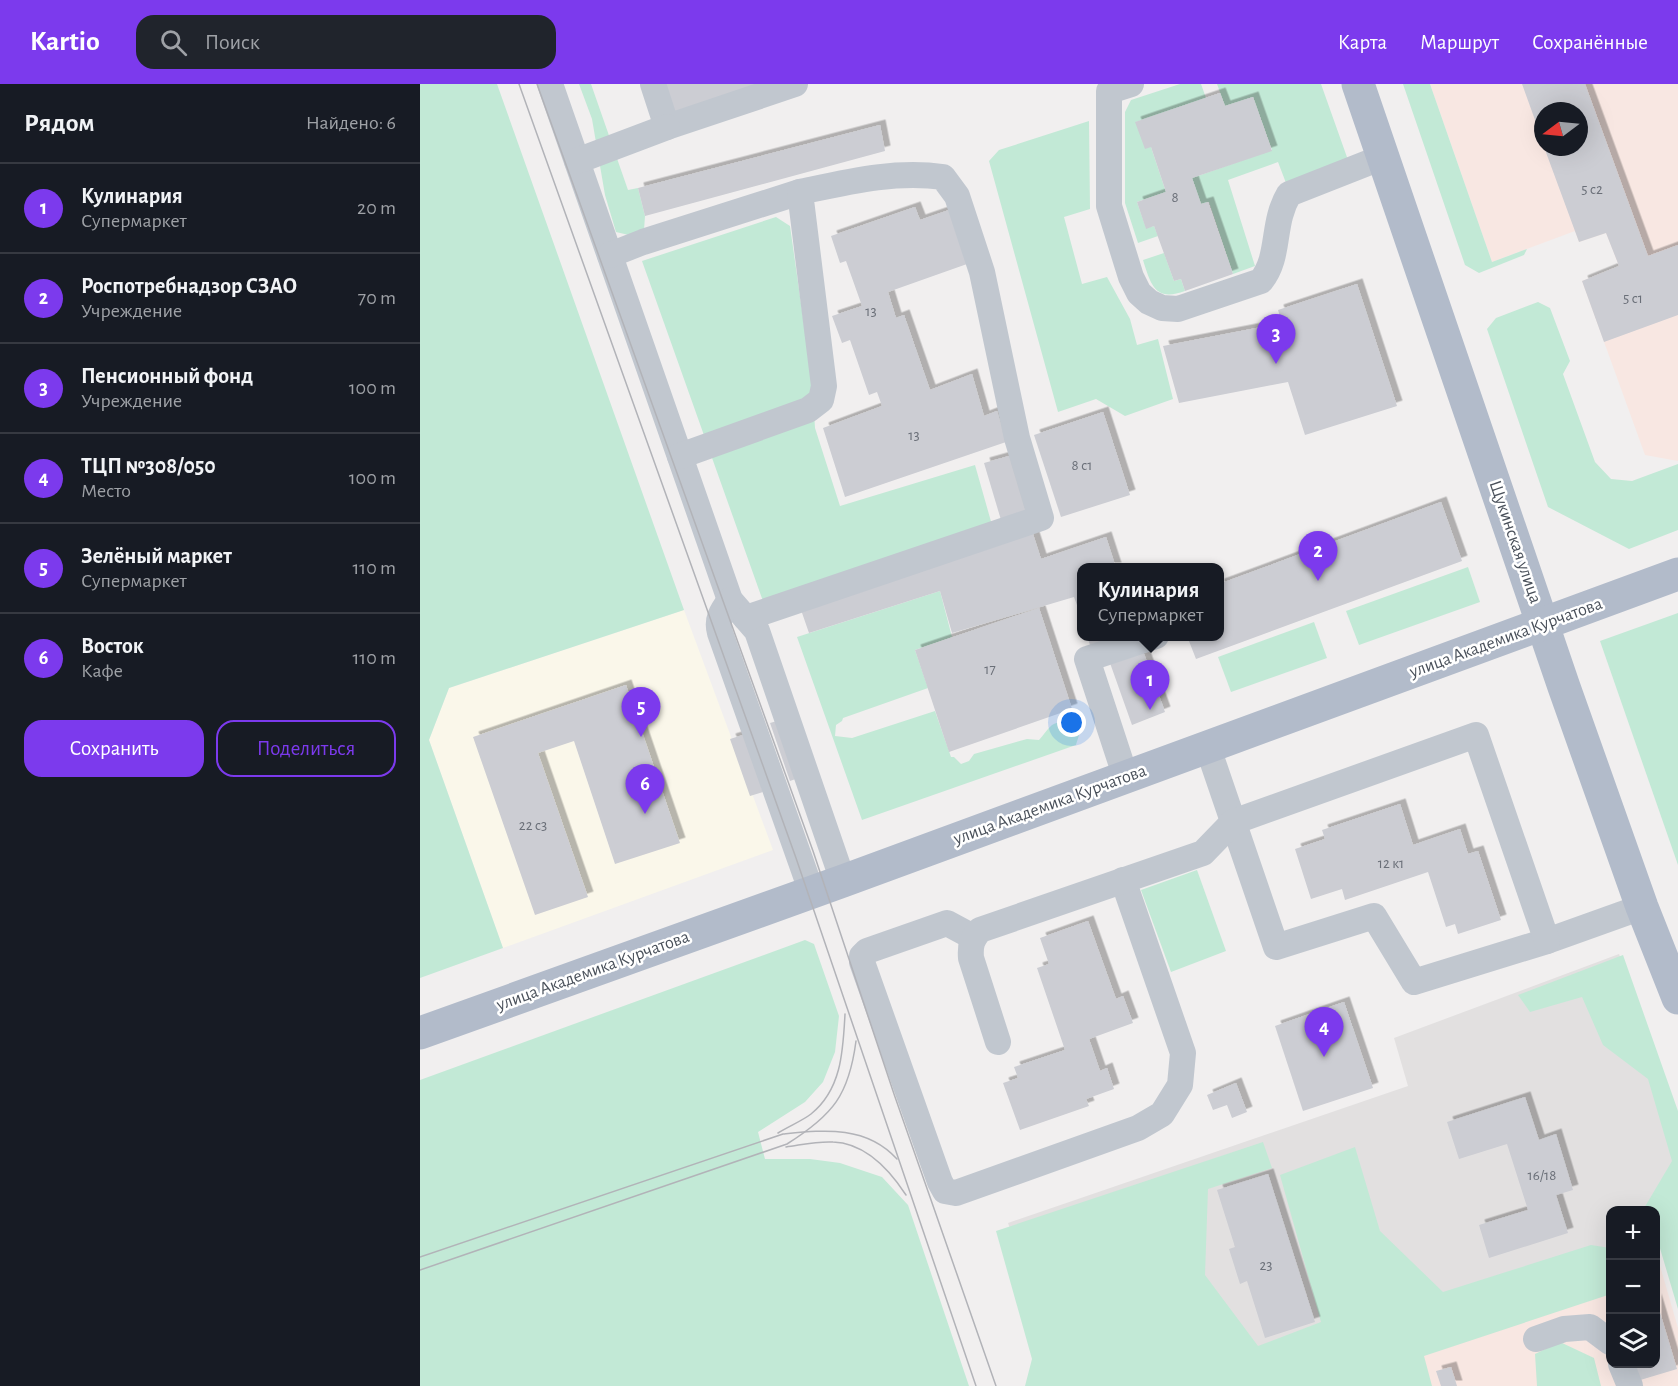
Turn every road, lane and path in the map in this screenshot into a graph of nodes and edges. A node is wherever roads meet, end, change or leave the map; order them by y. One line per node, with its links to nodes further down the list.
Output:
1 (550, 84): 8 (lane)
2 (653, 84): 6 (lane)
3 (795, 84): 6 (lane)
4 (1131, 84): 7 (lane)
5 (1358, 84): 7 (main road, Щукинская улица)
6 (667, 127): 8 (lane)
7 (1383, 158): 14 (main road, Щукинская улица)
8 (577, 161): 10 (lane)
9 (800, 192): 10 (lane); 11 (lane); 13 (lane)
10 (610, 255): 11 (lane)
11 (680, 456): 13 (lane)
12 (1678, 574): 14 (main road, улица Академика Курчатова)
13 (738, 609): 20 (lane); 21 (lane)
14 (1543, 624): 16 (main road, улица Академика Курчатова); 22 (main road, Щукинская улица)
15 (1141, 641): 17 (lane)
16 (1208, 747): 17 (main road, улица Академика Курчатова); 18 (lane)
17 (1126, 778): 20 (main road, улица Академика Курчатова)
18 (1233, 822): 19 (lane); 24 (lane); 24 (lane)
19 (1123, 880): 23 (lane); 23 (lane)
20 (843, 882): 21 (main road, улица Академика Курчатова)
21 (812, 893): 26 (main road, улица Академика Курчатова)
22 (1642, 907): 24 (lane); 25 (main road, Щукинская улица)
23 (973, 937): 27 (lane)
24 (1546, 941)
25 (1678, 998)
26 (420, 1033)
27 (998, 1042)
28 (1606, 1338): 29 (lane)
29 (1536, 1339)
30 (1623, 1368): 31 (lane)
31 (1630, 1386)

